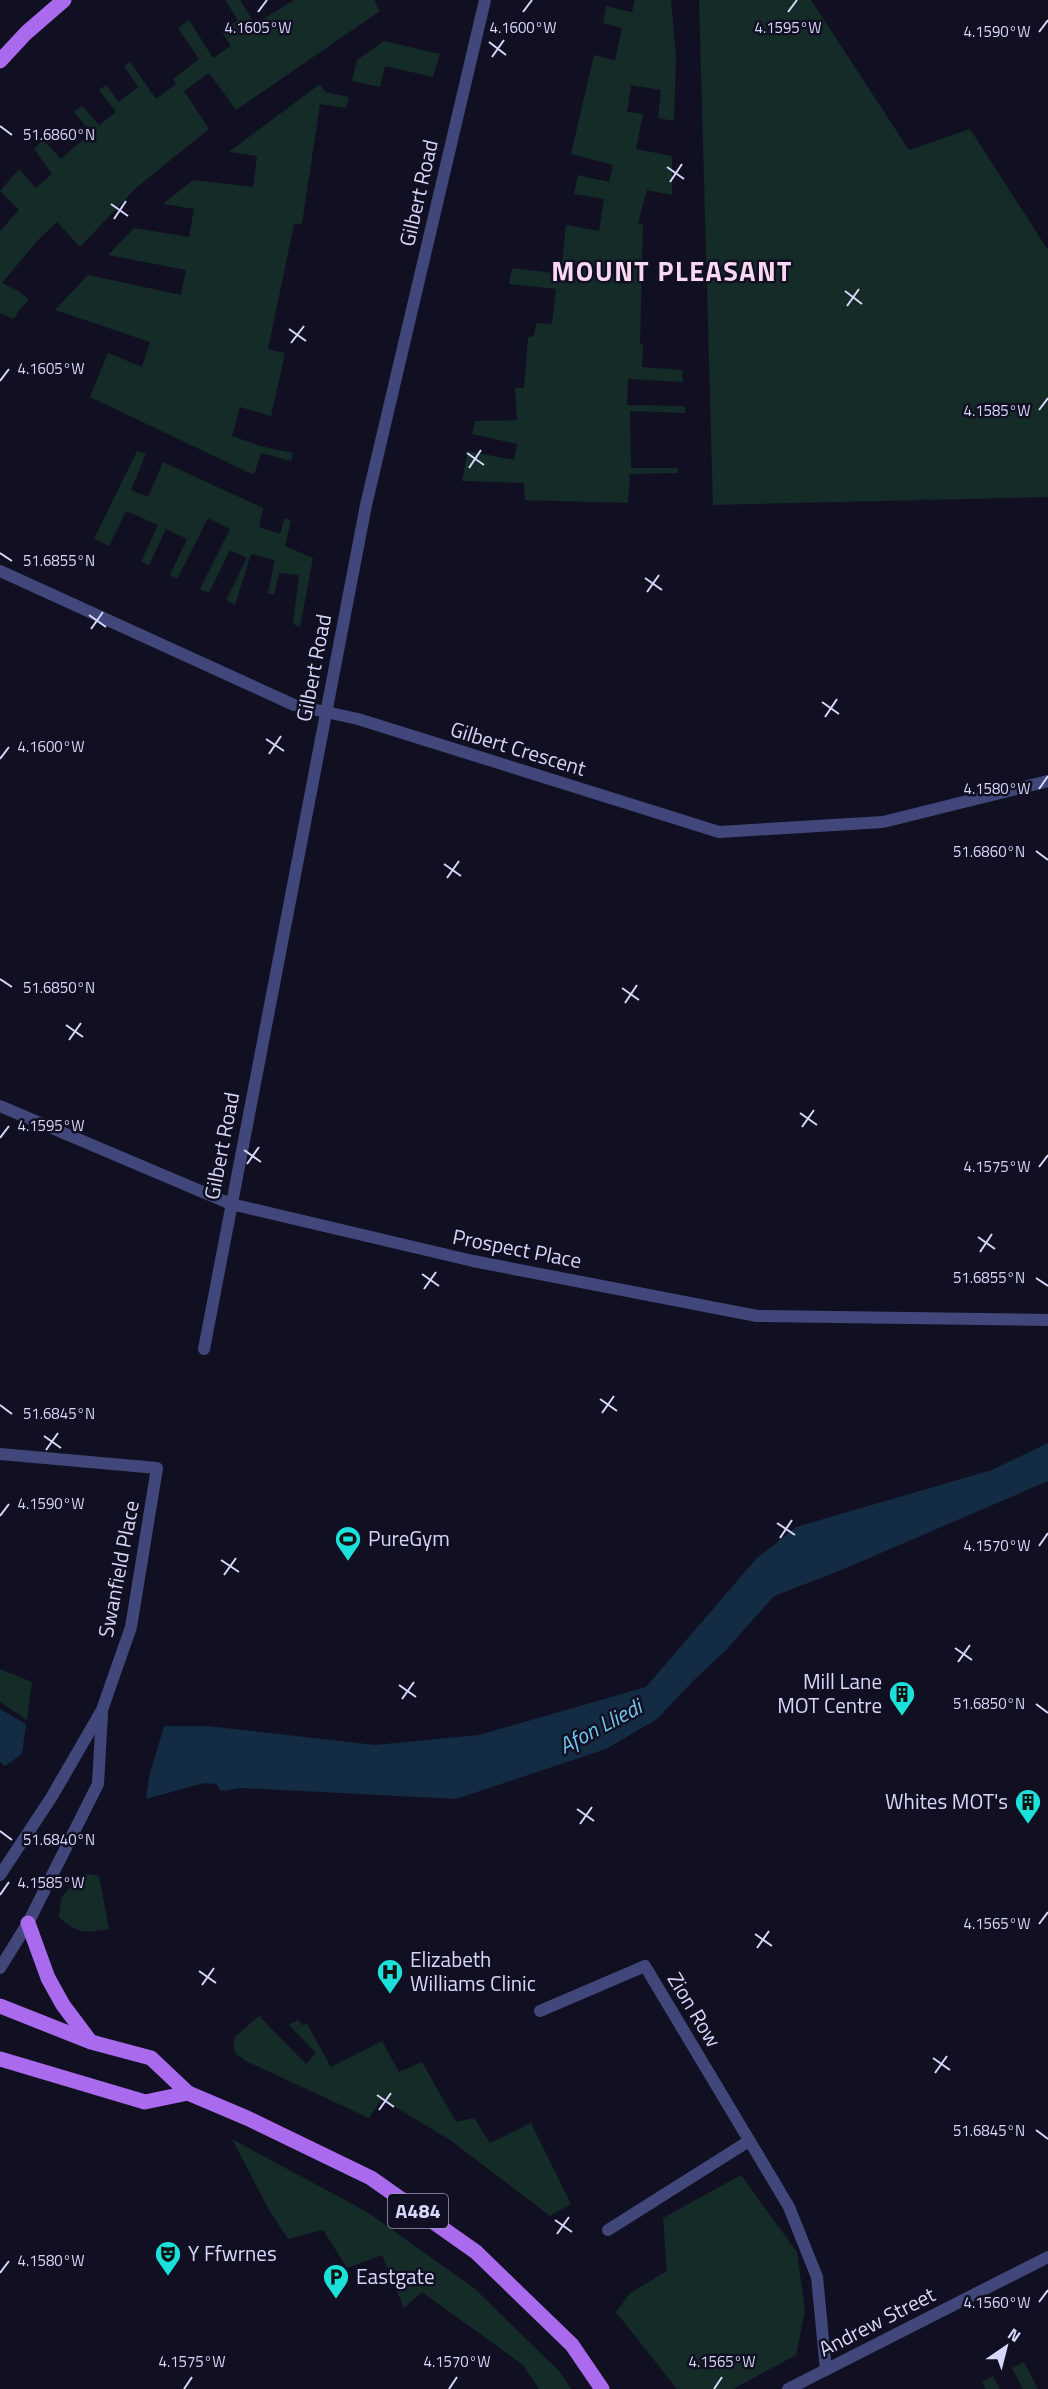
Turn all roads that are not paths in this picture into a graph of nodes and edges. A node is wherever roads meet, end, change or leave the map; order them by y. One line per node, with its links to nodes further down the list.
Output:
1 (64, 0): 3 (main road)
2 (485, 0): 5 (street, Gilbert Road)
3 (0, 61)
4 (0, 571): 5 (street, Gilbert Crescent)
5 (326, 711): 6 (street, Gilbert Crescent); 8 (street, Gilbert Road)
6 (1048, 781)
7 (0, 1106): 8 (street, Prospect Place)
8 (231, 1204): 9 (street, Prospect Place); 10 (street, Gilbert Road)
9 (1048, 1320)
10 (204, 1349)
11 (0, 1454): 12 (street, Swanfield Place)
12 (102, 1710): 13 (street, Swanfield Place); 14 (street, Swanfield Place)
13 (0, 1875)
14 (28, 1923): 15 (street, Swanfield Place); 18 (main road)
15 (0, 1968)
16 (0, 2006): 18 (main road, A484)
17 (540, 2011): 21 (street, Zion Row)
18 (91, 2042): 20 (main road, A484)
19 (0, 2060): 20 (main road)
20 (188, 2093): 25 (main road, A484)
21 (749, 2141): 22 (street); 24 (street, Zion Row)
22 (608, 2230)
23 (1048, 2257): 24 (street, Andrew Street)
24 (826, 2370): 26 (street, Andrew Street)
25 (603, 2389)
26 (788, 2389)

